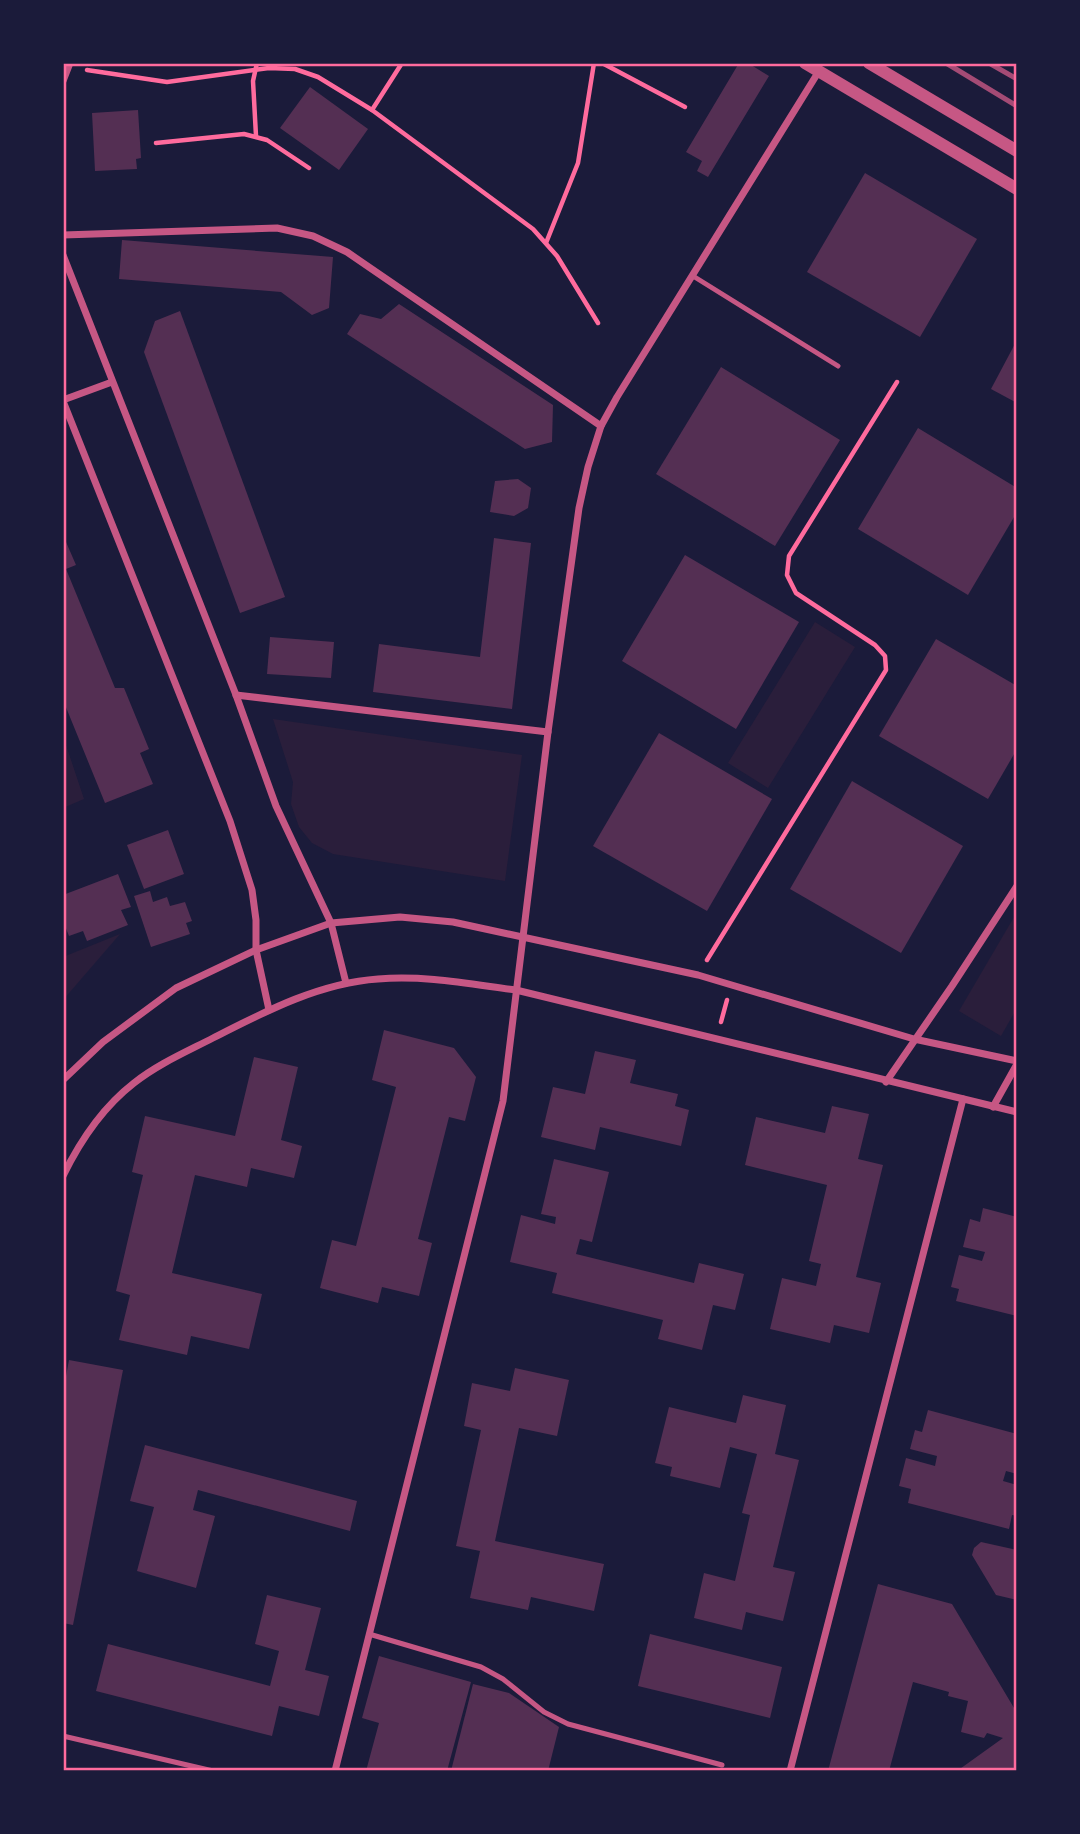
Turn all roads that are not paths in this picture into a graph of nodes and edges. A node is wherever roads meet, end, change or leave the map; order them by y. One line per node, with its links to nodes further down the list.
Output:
1 (805, 63): 4 (street)
2 (869, 63): 6 (street)
3 (70, 64): 5 (street)
4 (819, 71): 7 (street); 10 (street)
5 (63, 80)
6 (1017, 151)
7 (1017, 189)
8 (63, 235): 14 (street)
9 (63, 255): 12 (street)
10 (692, 276): 11 (lane); 14 (street)
11 (838, 366)
12 (112, 382): 13 (street); 15 (street)
13 (63, 401): 20 (street)
14 (601, 426): 16 (street)
15 (236, 695): 16 (street); 18 (street)
16 (548, 732): 19 (street)
17 (1017, 886): 24 (street)
18 (331, 923): 19 (street); 20 (street); 21 (street)
19 (523, 936): 22 (street); 24 (street)
20 (257, 950): 23 (street); 26 (street)
21 (346, 983): 22 (street); 23 (street)
22 (516, 990): 27 (street); 32 (street)
23 (269, 1010): 31 (street)
24 (914, 1039): 25 (street); 27 (street)
25 (1017, 1062): 29 (street)
26 (63, 1080)
27 (886, 1082): 28 (street)
28 (962, 1099): 29 (street); 37 (street)
29 (993, 1107): 30 (street)
30 (1017, 1112)
31 (63, 1176)
32 (369, 1634): 34 (lane); 36 (street)
33 (63, 1736): 35 (lane)
34 (722, 1765)
35 (213, 1771)
36 (335, 1771)
37 (790, 1771)

